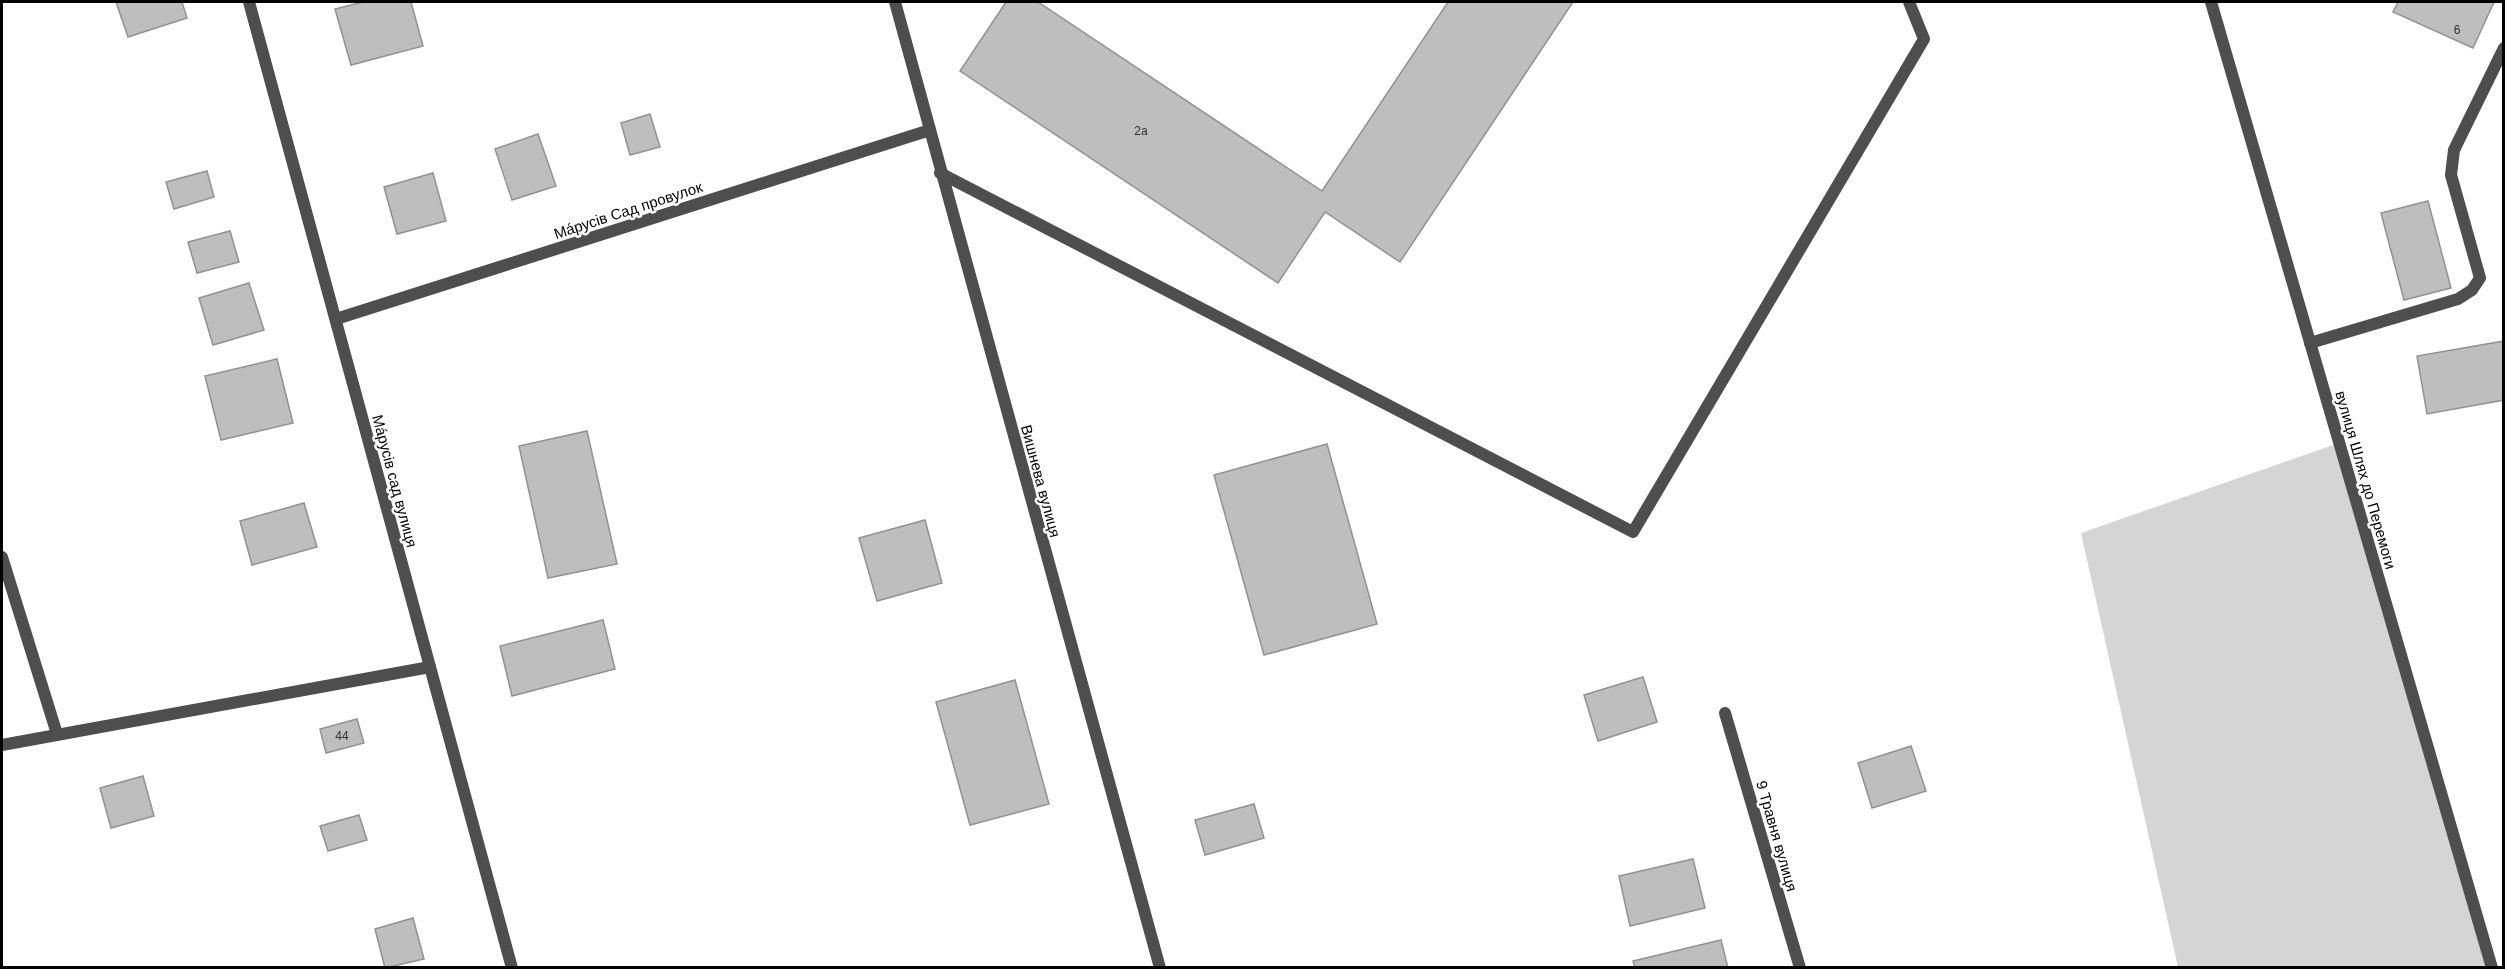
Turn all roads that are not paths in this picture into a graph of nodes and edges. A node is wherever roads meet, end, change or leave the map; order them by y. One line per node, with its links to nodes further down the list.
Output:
1 (249, 2): 8 (street, Мáрусів сад вулиця)
2 (895, 2): 6 (street, Вишнева вулиця)
3 (1910, 2): 7 (street)
4 (2211, 2): 9 (street, вулиця Шлях до Перемоги)
5 (2504, 48): 9 (street)
6 (930, 130): 7 (street, Вишнева вулиця); 8 (street, Мáрусів Сад провулок)
7 (940, 173): 16 (street, Вишнева вулиця)
8 (336, 319): 11 (street, Мáрусів сад вулиця)
9 (2310, 343): 18 (street, вулиця Шлях до Перемоги)
10 (2, 557): 13 (street)
11 (430, 667): 13 (street); 15 (street, Мáрусів сад вулиця)
12 (1725, 713): 17 (street, 9 Травня вулиця)
13 (57, 734): 14 (street)
14 (2, 745)
15 (512, 968)
16 (1160, 968)
17 (1800, 968)
18 (2492, 968)

